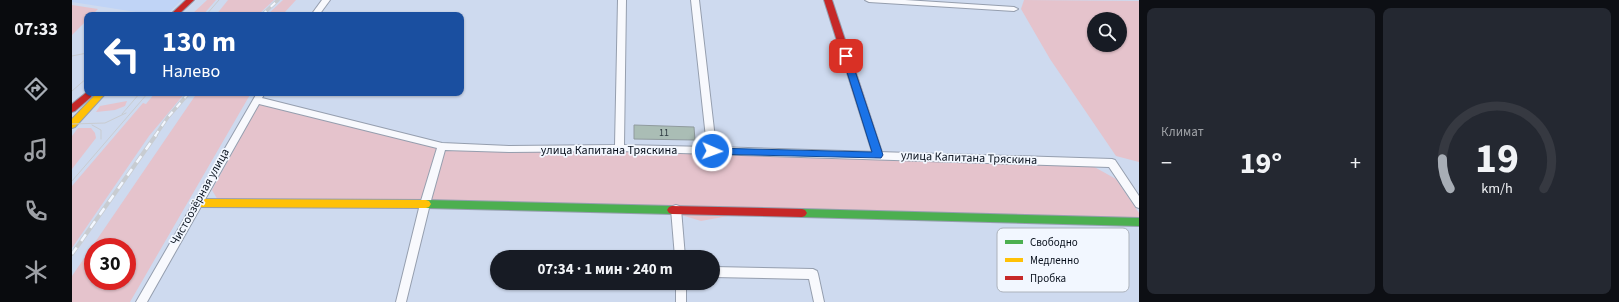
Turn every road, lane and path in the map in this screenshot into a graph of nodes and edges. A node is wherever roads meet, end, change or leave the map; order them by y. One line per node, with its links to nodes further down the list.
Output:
1 (190, 0): 9 (street)
2 (201, 0): 10 (street)
3 (326, 0): 11 (street)
4 (622, 0): 19 (street)
5 (695, 0): 20 (street)
6 (828, 0): 21 (street)
7 (870, 0): 8 (street)
8 (1014, 9)
9 (177, 12)
10 (188, 12)
11 (317, 12)
12 (87, 96): 15 (street)
13 (98, 96): 16 (street)
14 (258, 96): 18 (street, улица Капитана Тряскина); 22 (street, Чистоозёрная улица)
15 (72, 109)
16 (76, 115): 17 (street)
17 (72, 125)
18 (442, 146): 19 (street, улица Капитана Тряскина); 23 (street)
19 (619, 148): 20 (street, улица Капитана Тряскина)
20 (712, 151): 21 (street, улица Капитана Тряскина)
21 (878, 155): 24 (street, улица Капитана Тряскина)
22 (197, 203): 23 (street); 30 (street, Чистоозёрная улица)
23 (425, 204): 25 (street); 31 (street)
24 (1139, 204)
25 (676, 209): 26 (street); 27 (street)
26 (1139, 222)
27 (679, 250)
28 (720, 272): 33 (street)
29 (681, 290): 32 (street)
30 (141, 302)
31 (400, 302)
32 (681, 302)
33 (819, 302)

